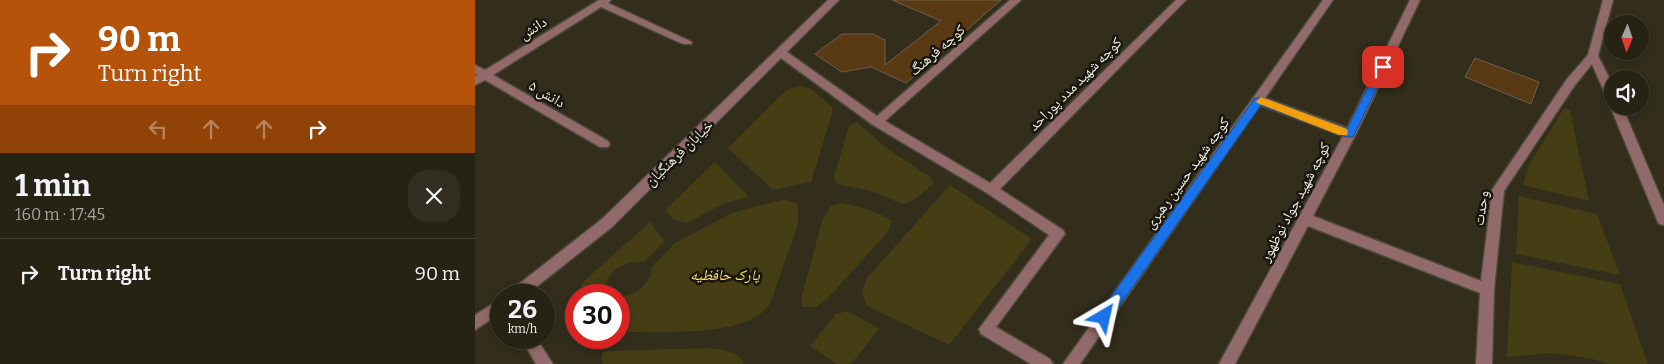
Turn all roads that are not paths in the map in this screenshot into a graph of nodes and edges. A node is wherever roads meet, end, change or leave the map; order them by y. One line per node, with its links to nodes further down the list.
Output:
1 (834, 0): 9 (street, خیابان فرهنگیان)
2 (1016, 0): 15 (street, کوچه فرهنگ)
3 (1181, 0): 18 (street, کوچه شهید مدد پوراحد)
4 (1328, 0): 13 (street, کوچه شهید حسین رهبری)
5 (1415, 0): 16 (street, کوچه شهید جواد نوظهور)
6 (1608, 0): 10 (street)
7 (603, 2): 8 (street); 11 (street, دانش)
8 (687, 42)
9 (781, 53): 15 (street); 21 (street, خیابان فرهنگیان)
10 (1593, 56): 12 (street); 22 (street, وحدت)
11 (478, 75): 17 (street, دانش ۵)
12 (1604, 79)
13 (1259, 100): 16 (street); 28 (street, کوچه شهید حسین رهبری)
14 (1620, 115): 20 (street)
15 (877, 122): 18 (street)
16 (1350, 134): 19 (street, کوچه شهید جواد نوظهور)
17 (604, 144)
18 (991, 190): 27 (street)
19 (1305, 218): 22 (street); 29 (street, کوچه شهید جواد نوظهور)
20 (1664, 220)
21 (529, 284)
22 (1487, 290): 30 (street, وحدت)
23 (490, 313): 24 (street)
24 (475, 323)
25 (535, 349): 26 (street)
26 (545, 364)
27 (1045, 364)
28 (1071, 364)
29 (1227, 364)
30 (1484, 364)

